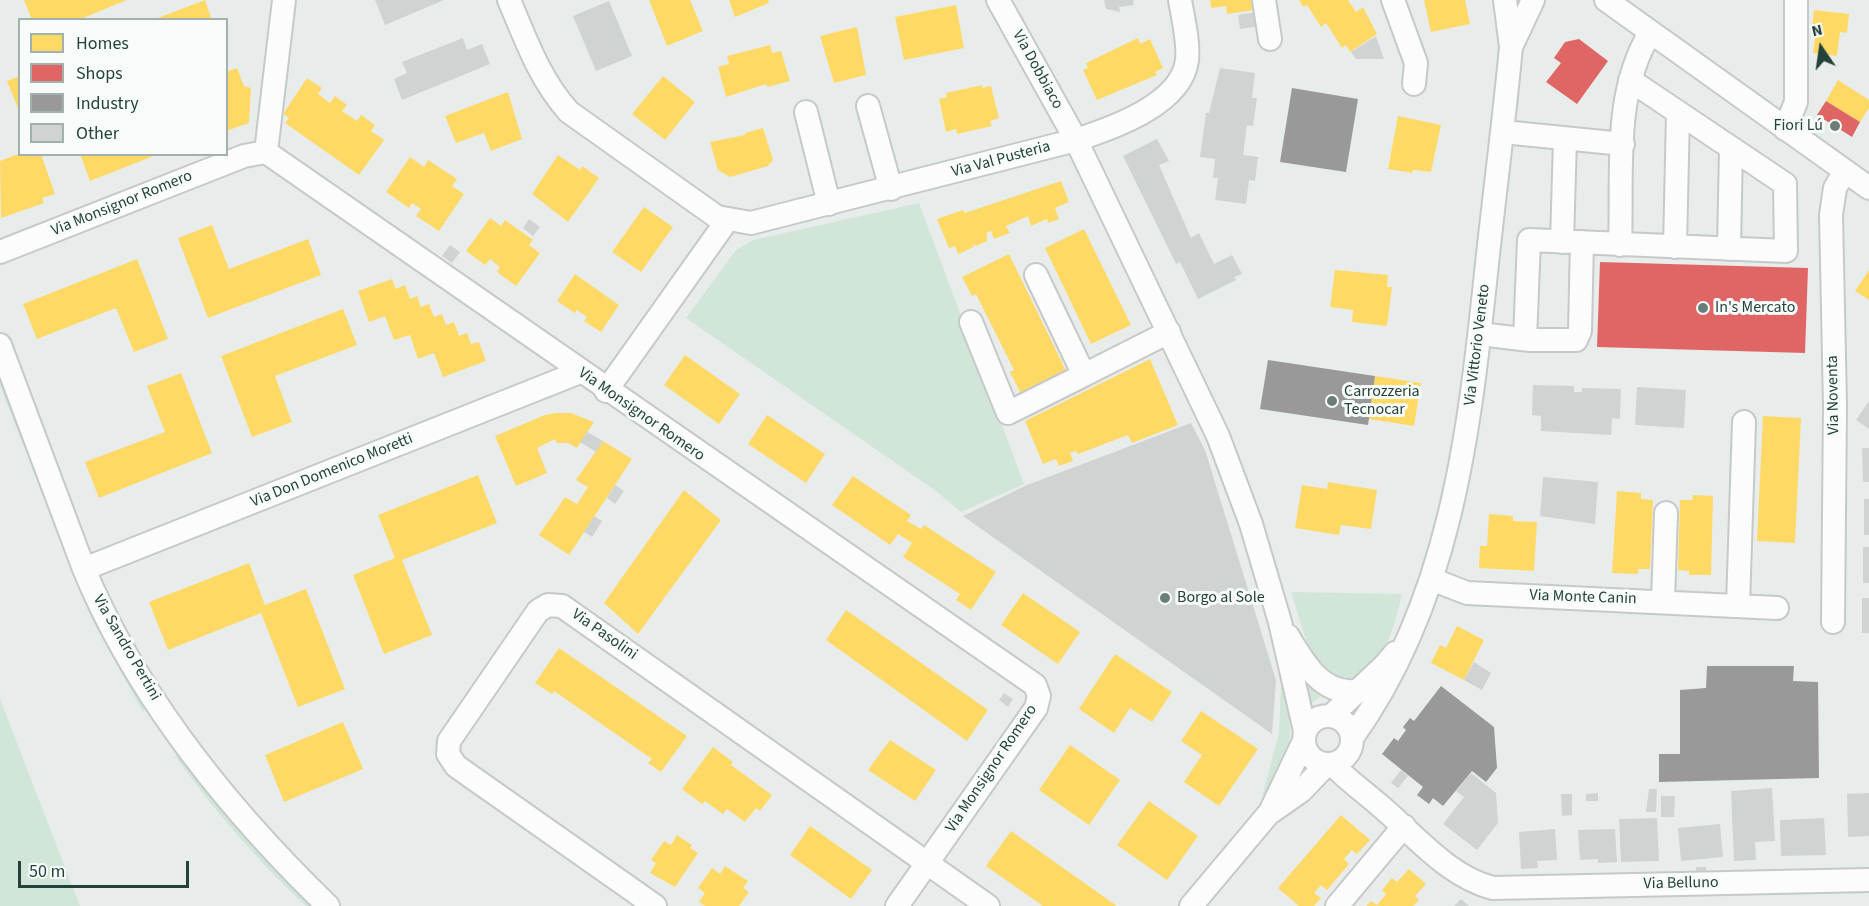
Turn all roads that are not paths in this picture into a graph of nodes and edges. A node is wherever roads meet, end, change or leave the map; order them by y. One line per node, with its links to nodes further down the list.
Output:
1 (284, 0): 25 (street)
2 (509, 0): 30 (street, Via Val Pusteria)
3 (998, 0): 22 (street, Via Dobbiaco)
4 (1180, 0): 22 (street, Via Val Pusteria)
5 (1264, 0): 12 (street)
6 (1393, 0): 15 (street)
7 (1505, 0): 13 (street, Via Vittorio Veneto)
8 (1533, 0): 13 (street, Via Vittorio Veneto)
9 (1606, 0): 11 (street)
10 (1796, 0): 19 (street)
11 (1650, 33): 14 (street); 19 (street)
12 (1270, 39)
13 (1511, 47): 20 (street, Via Vittorio Veneto)
14 (1630, 80): 18 (street); 23 (street)
15 (1414, 84)
16 (868, 106): 28 (street)
17 (806, 112): 29 (street)
18 (1678, 113): 24 (street); 33 (street)
19 (1785, 129): 26 (street)
20 (1503, 132): 21 (street); 39 (street, Via Vittorio Veneto)
21 (1565, 139): 23 (street); 31 (street)
22 (1076, 140): 28 (street, Via Val Pusteria); 38 (street)
23 (1623, 144): 32 (street)
24 (1731, 148): 34 (street); 34 (street)
25 (266, 152): 35 (street, Via Monsignor Romero); 42 (street, Via Monsignor Romero)
26 (1845, 171): 27 (street); 53 (street, Via Noventa)
27 (1869, 188)
28 (891, 189): 29 (street, Via Val Pusteria)
29 (829, 204): 30 (street, Via Val Pusteria)
30 (729, 219): 44 (street)
31 (1572, 242): 32 (street); 40 (street); 40 (street)
32 (1620, 245): 33 (street)
33 (1675, 247): 34 (street)
34 (1729, 249)
35 (0, 252)
36 (1036, 275): 43 (street)
37 (971, 322): 43 (street)
38 (1169, 332): 43 (street); 52 (street)
39 (1480, 334): 40 (street); 48 (street, Via Vittorio Veneto)
40 (1525, 339)
41 (0, 345): 47 (street, Via Sandro Pertini)
42 (580, 372): 44 (street, Via Monsignor Romero); 47 (street, Via Don Domenico Moretti)
43 (1084, 375)
44 (606, 391): 63 (street, Via Monsignor Romero)
45 (1744, 422): 50 (street)
46 (1666, 513): 49 (street)
47 (84, 569): 66 (street, Via Sandro Pertini)
48 (1431, 579): 49 (street, Via Monte Canin); 54 (street, Via Vittorio Veneto)
49 (1663, 601): 50 (street, Via Monte Canin)
50 (1738, 605): 51 (street, Via Monte Canin)
51 (1777, 608)
52 (1280, 622): 55 (street); 57 (street)
53 (1833, 622)
54 (1409, 635): 55 (street, Via Vittorio Veneto); 58 (street, Via Vittorio Veneto)
55 (1356, 691): 56 (street, Via Vittorio Veneto)
56 (1331, 716): 57 (street, Via Vittorio Veneto); 58 (street)
57 (1304, 737): 59 (street); 61 (street, Via Vittorio Veneto)
58 (1351, 743): 59 (street, Via Vittorio Veneto); 60 (street, Via Belluno)
59 (1329, 764): 60 (street, Via Belluno); 61 (street, Via Vittorio Veneto)
60 (1376, 802): 62 (street, Via Belluno)
61 (1270, 813): 70 (street, Via Vittorio Veneto)
62 (1404, 826): 65 (street, Via Belluno); 71 (street)
63 (928, 864): 67 (street, Via Pasolini); 68 (street, Via Monsignor Romero); 69 (street, Via Pasolini)
64 (1869, 880): 65 (street, Via Belluno)
65 (1494, 897)
66 (327, 906)
67 (654, 906)
68 (897, 906)
69 (988, 906)
70 (1191, 906)
71 (1337, 906)

